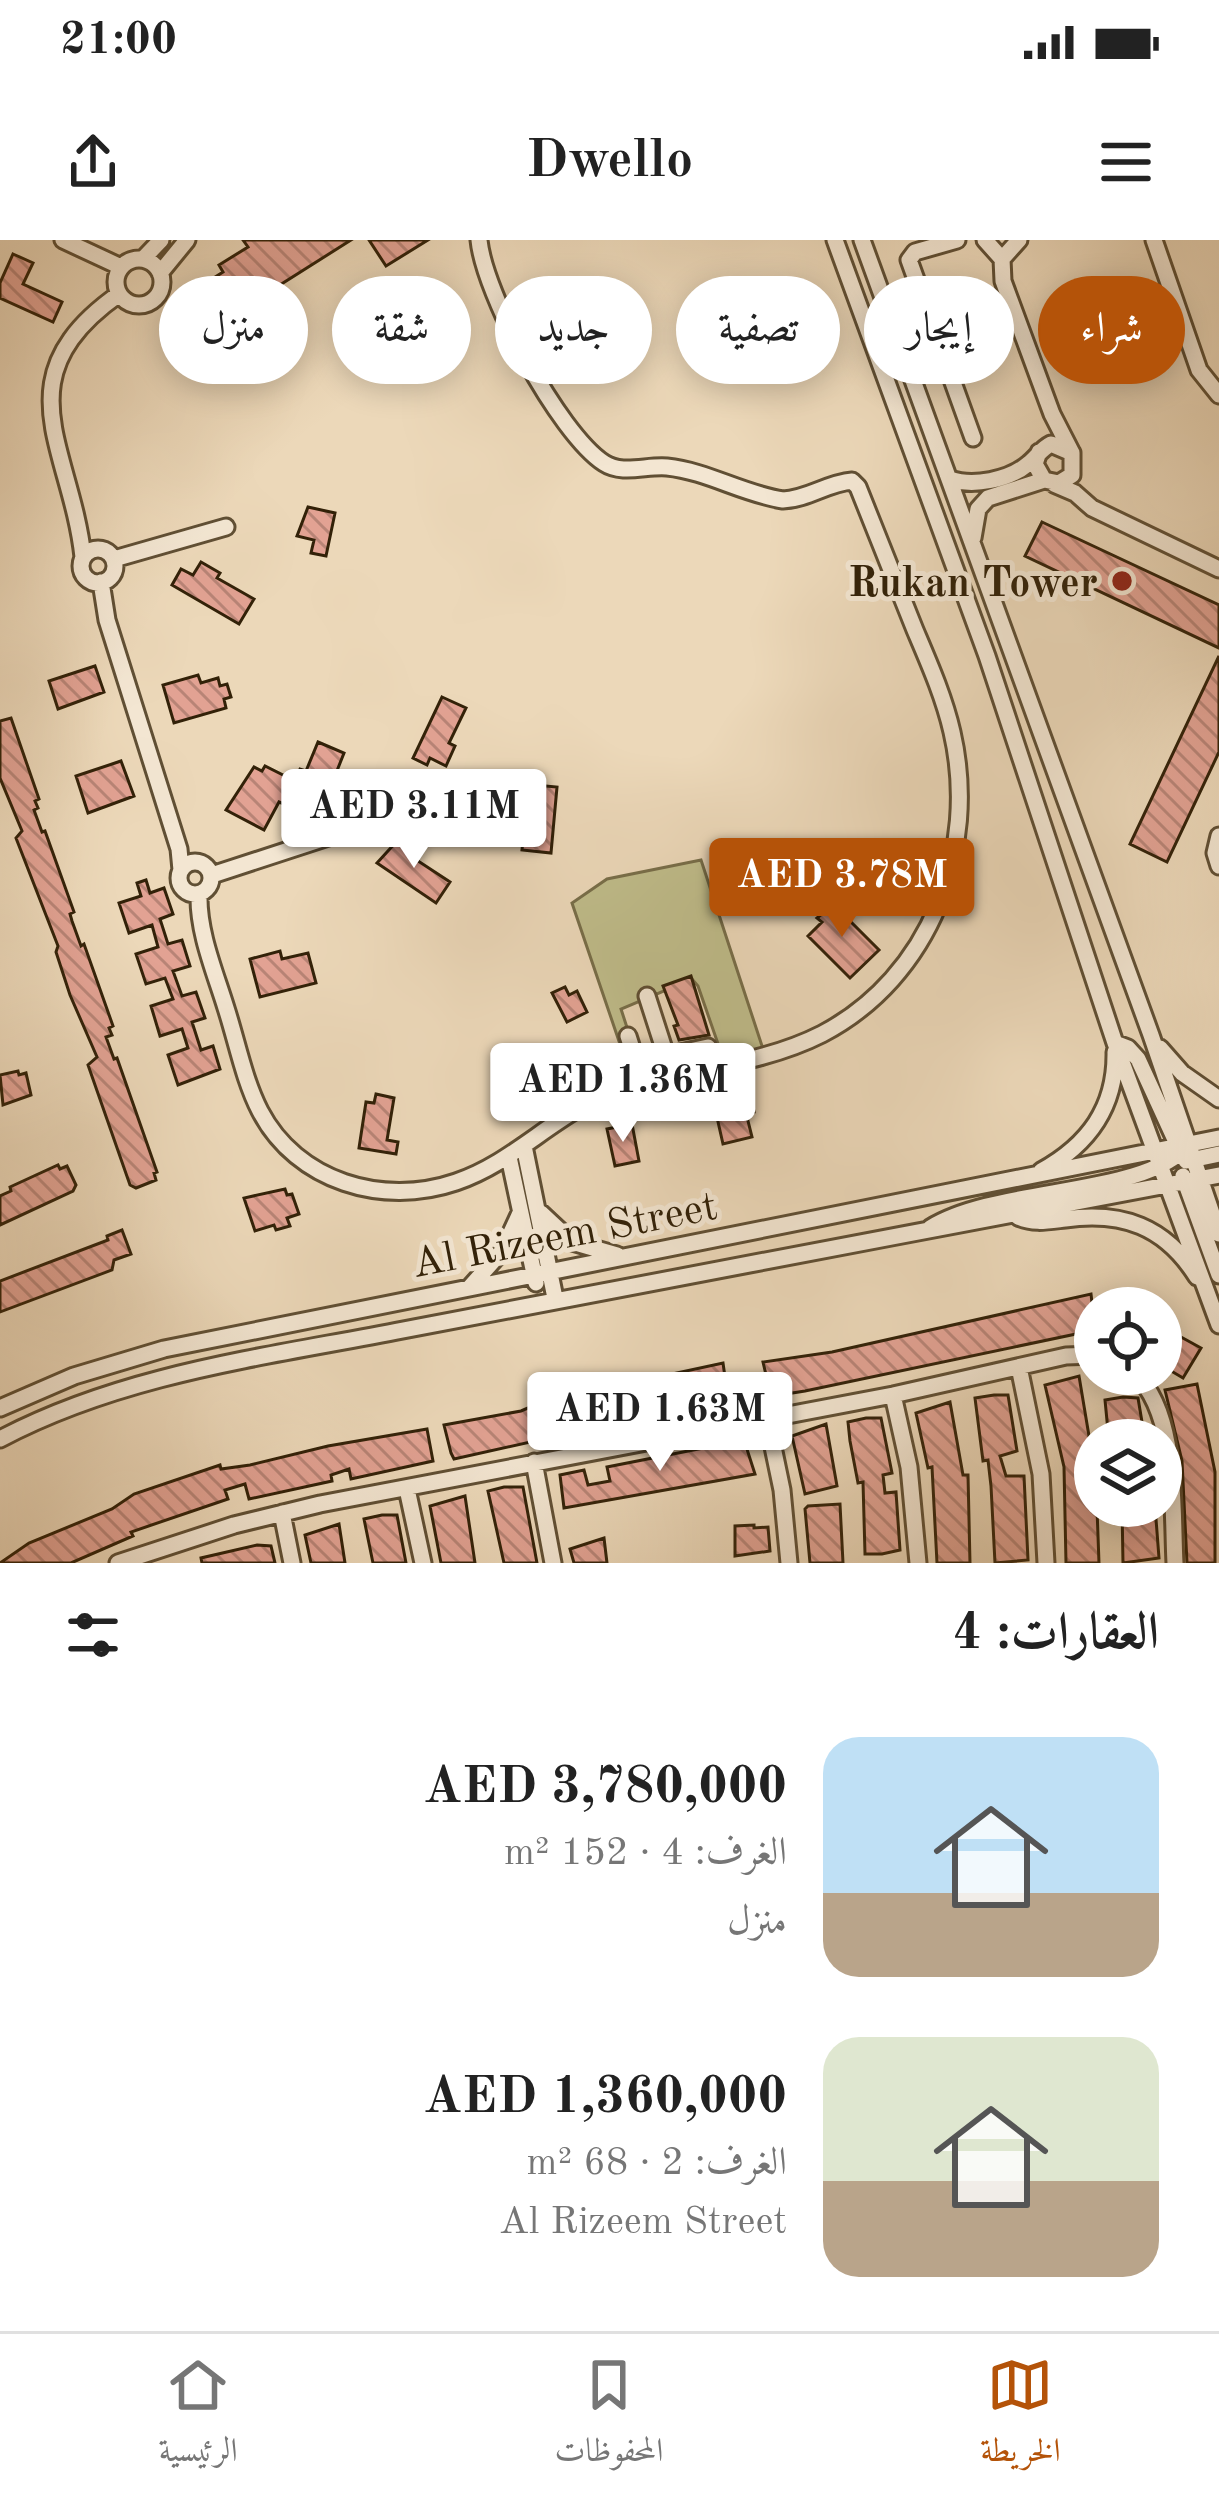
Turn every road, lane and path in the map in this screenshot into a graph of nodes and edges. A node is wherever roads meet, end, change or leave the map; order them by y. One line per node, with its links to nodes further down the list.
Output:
1 (63, 240): 13 (street)
2 (161, 240): 11 (street)
3 (187, 240): 14 (street)
4 (479, 240): 41 (street)
5 (835, 240): 39 (street)
6 (862, 240): 21 (street)
7 (958, 240): 18 (street)
8 (985, 240): 12 (street)
9 (1019, 240): 12 (street)
10 (1154, 240): 16 (street)
11 (143, 259): 13 (street); 14 (street)
12 (1002, 259): 17 (street)
13 (121, 267): 15 (street)
14 (160, 273): 15 (street)
15 (119, 293): 26 (street)
16 (1219, 395)
17 (1052, 414): 19 (street); 20 (street)
18 (973, 438)
19 (1041, 449): 20 (street); 21 (street); 22 (street)
20 (1073, 460): 22 (street); 23 (street)
21 (950, 478): 25 (street)
22 (1047, 481): 23 (street); 25 (street)
23 (1084, 500): 28 (street)
24 (226, 527): 27 (street)
25 (973, 541): 37 (street)
26 (90, 553): 27 (street); 29 (street)
27 (114, 560): 29 (street)
28 (1219, 569)
29 (100, 583): 32 (street)
30 (420, 807): 34 (street)
31 (1219, 836): 33 (street)
32 (189, 866): 34 (street); 35 (street)
33 (1219, 866)
34 (212, 875): 35 (street)
35 (199, 894): 48 (street)
36 (647, 996): 40 (street)
37 (1151, 1035): 44 (street); 49 (street)
38 (628, 1036): 43 (street)
39 (1115, 1043): 49 (street); 50 (street)
40 (666, 1056): 41 (street); 42 (street)
41 (715, 1068): 42 (street)
42 (673, 1077): 43 (street)
43 (643, 1083): 46 (street)
44 (1219, 1100)
45 (1219, 1138): 49 (street, Al Rizeem Street)
46 (524, 1146): 48 (street); 52 (street)
47 (1219, 1154): 49 (street)
48 (509, 1157): 52 (street)
49 (1177, 1157): 50 (street, Al Rizeem Street); 51 (street); 51 (street); 54 (street)
50 (1029, 1178): 56 (street, Al Rizeem Street)
51 (1194, 1180): 53 (street); 55 (street); 58 (street); 61 (street)
52 (529, 1209): 56 (street); 57 (street); 59 (street)
53 (1015, 1216): 54 (street, Al Rizeem Street); 61 (street)
54 (922, 1233): 60 (street, Al Rizeem Street)
55 (1219, 1234)
56 (626, 1257): 57 (street, Al Rizeem Street)
57 (542, 1275): 59 (street, Al Rizeem Street); 60 (street)
58 (1219, 1275)
59 (468, 1289): 67 (street, Al Rizeem Street)
60 (548, 1300): 69 (street, Al Rizeem Street)
61 (1211, 1300): 62 (street)
62 (1219, 1325)
63 (1074, 1356): 64 (street)
64 (1019, 1367): 65 (street); 80 (street)
65 (893, 1394): 68 (street); 79 (street)
66 (1153, 1395): 81 (street)
67 (0, 1408)
68 (767, 1418): 70 (street); 78 (street)
69 (0, 1439)
70 (534, 1462): 71 (street); 77 (street)
71 (407, 1489): 72 (street); 76 (street)
72 (282, 1513): 73 (street); 75 (street)
73 (163, 1555): 74 (street)
74 (118, 1563)
75 (292, 1563)
76 (423, 1563)
77 (553, 1563)
78 (789, 1563)
79 (918, 1563)
80 (1046, 1563)
81 (1175, 1563)

